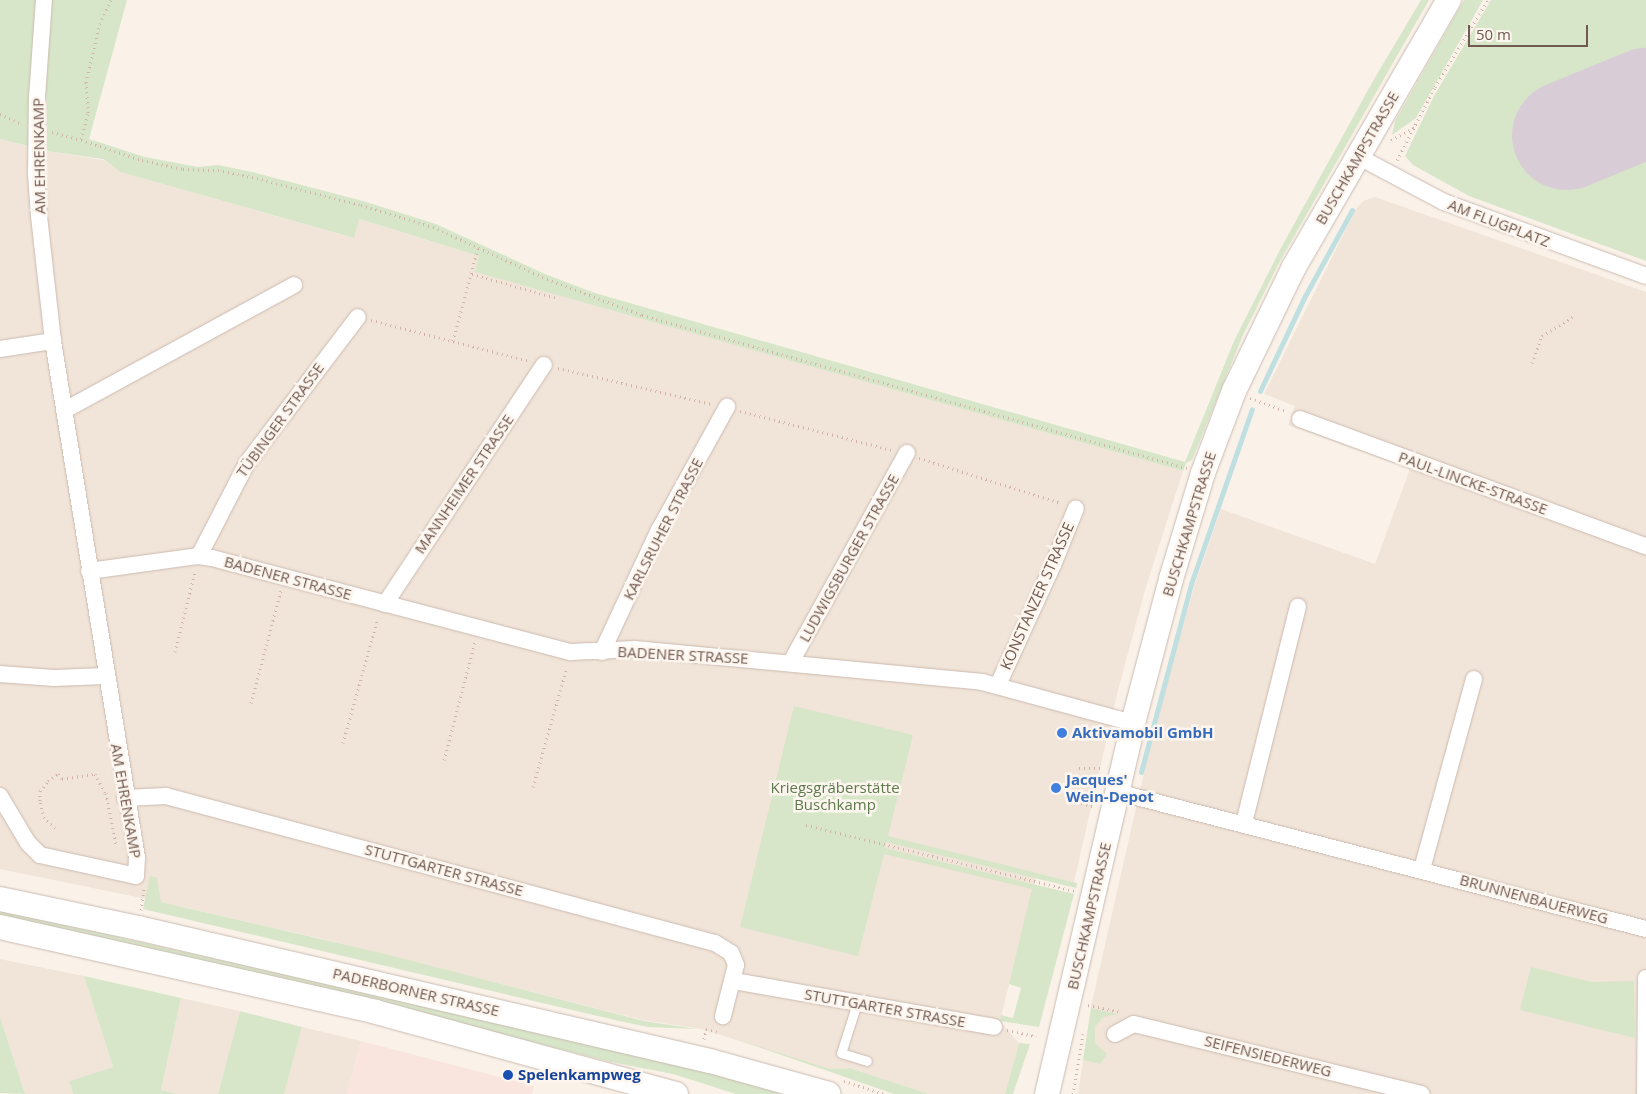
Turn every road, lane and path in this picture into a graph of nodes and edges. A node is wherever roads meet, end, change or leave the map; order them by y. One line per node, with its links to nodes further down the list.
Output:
1 (44, 0): 14 (street, AM EHRENKAMP)
2 (111, 0): 7 (path)
3 (1449, 0): 5 (main road, BUSCHKAMPSTRASSE)
4 (1488, 0): 6 (path)
5 (1357, 156): 6 (street, AM FLUGPLATZ); 26 (main road, BUSCHKAMPSTRASSE)
6 (1389, 175): 9 (street, AM FLUGPLATZ)
7 (478, 248): 8 (path); 26 (path)
8 (472, 274): 11 (path); 15 (path)
9 (1646, 276)
10 (294, 285): 23 (street)
11 (557, 298)
12 (358, 317): 29 (street, TÜBINGER STRASSE)
13 (1573, 317): 17 (path)
14 (53, 341): 16 (street); 23 (street, AM EHRENKAMP)
15 (453, 341)
16 (0, 349)
17 (1532, 363)
18 (544, 365): 32 (street, MANNHEIMER STRASSE)
19 (1253, 390): 20 (path)
20 (1249, 398): 22 (path); 24 (path)
21 (727, 407): 37 (street, KARLSRUHER STRASSE)
22 (1246, 407)
23 (65, 410): 30 (street, AM EHRENKAMP)
24 (1300, 419): 28 (street, PAUL-LINCKE-STRASSE)
25 (907, 454): 38 (street, LUDWIGSBURGER STRASSE)
26 (1203, 472): 44 (main road, BUSCHKAMPSTRASSE)
27 (1076, 508): 42 (street, KONSTANZER STRASSE)
28 (1646, 546)
29 (199, 556): 30 (street, BADENER STRASSE); 31 (street, BADENER STRASSE); 35 (path)
30 (89, 571): 40 (street, AM EHRENKAMP)
31 (285, 577): 32 (street, BADENER STRASSE); 43 (path)
32 (385, 604): 34 (street, BADENER STRASSE); 45 (path)
33 (1298, 607): 53 (street)
34 (479, 628): 36 (street, BADENER STRASSE); 46 (path)
35 (175, 652)
36 (571, 652): 37 (street, BADENER STRASSE); 49 (path)
37 (602, 652): 38 (street, BADENER STRASSE)
38 (791, 662): 42 (street, BADENER STRASSE)
39 (0, 674): 40 (street)
40 (105, 676): 52 (street, AM EHRENKAMP)
41 (1474, 679): 56 (street)
42 (998, 685): 44 (street, BADENER STRASSE)
43 (251, 703)
44 (1133, 723): 48 (main road, BUSCHKAMPSTRASSE)
45 (343, 743)
46 (444, 760)
47 (1079, 768): 48 (path)
48 (1119, 783): 53 (street, BRUNNENBAUERWEG); 58 (main road, BUSCHKAMPSTRASSE)
49 (533, 786)
50 (106, 793): 55 (path)
51 (0, 796): 57 (street, AM EHRENKAMP)
52 (126, 798): 57 (street, AM EHRENKAMP); 64 (street, STUTTGARTER STRASSE)
53 (1244, 823): 56 (street, BRUNNENBAUERWEG)
54 (806, 825): 58 (path)
55 (55, 828)
56 (1422, 869): 62 (street, BRUNNENBAUERWEG)
57 (136, 876): 60 (path)
58 (1094, 896): 78 (main road, BUSCHKAMPSTRASSE)
59 (0, 899): 77 (main road, PADERBORNER STRASSE)
60 (141, 910)
61 (0, 927): 76 (main road, PADERBORNER STRASSE)
62 (1646, 929)
63 (1646, 978): 81 (street)
64 (734, 981): 66 (street, STUTTGARTER STRASSE); 69 (street, STUTTGARTER STRASSE)
65 (1090, 995): 67 (path)
66 (857, 1002): 71 (street, STUTTGARTER STRASSE); 75 (lane)
67 (1088, 1004): 68 (path); 70 (path)
68 (1086, 1013)
69 (723, 1016)
70 (1134, 1024): 73 (street); 80 (street, SEIFENSIEDERWEG)
71 (994, 1027): 74 (path)
72 (1084, 1030): 79 (path)
73 (1115, 1034)
74 (1036, 1036)
75 (867, 1061)
76 (676, 1094)
77 (829, 1094)
78 (1047, 1094)
79 (1073, 1094)
80 (1422, 1094)
81 (1644, 1094)

